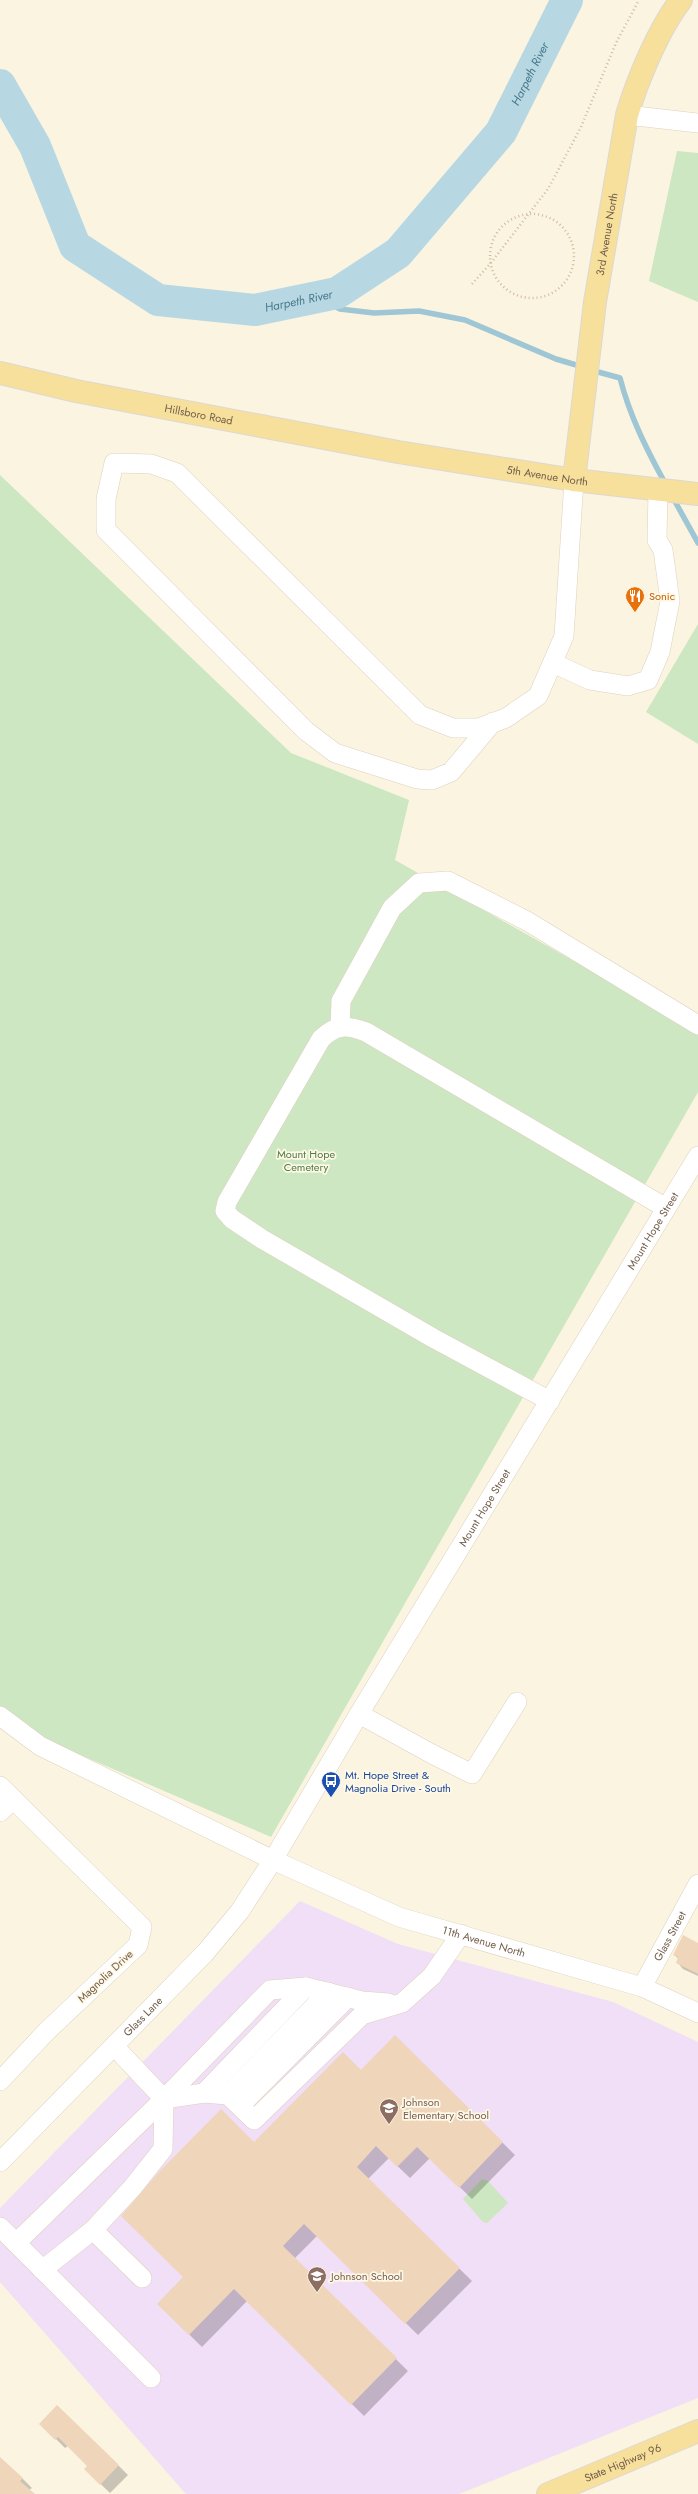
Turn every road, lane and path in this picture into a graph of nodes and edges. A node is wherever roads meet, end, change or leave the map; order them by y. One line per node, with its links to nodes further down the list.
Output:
1 (639, 0): 5 (path)
2 (681, 0): 3 (main road, 3rd Avenue North)
3 (627, 115): 4 (street); 10 (main road, 3rd Avenue North)
4 (698, 123)
5 (530, 213): 6 (path); 6 (path); 6 (path)
6 (490, 264): 7 (path)
7 (472, 284)
8 (0, 373): 9 (main road, Hillsboro Road)
9 (398, 452): 10 (main road, 5th Avenue North)
10 (574, 480): 11 (main road, 5th Avenue North); 13 (street)
11 (658, 490): 12 (main road, 5th Avenue North); 13 (street)
12 (697, 494)
13 (554, 663): 14 (street)
14 (493, 722): 14 (street)
15 (698, 1025): 16 (street)
16 (340, 1026): 18 (street); 19 (street)
17 (698, 1156): 18 (street, Mount Hope Street)
18 (666, 1208): 19 (street, Mount Hope Street)
19 (550, 1400): 21 (street, Mount Hope Street)
20 (517, 1702): 21 (street)
21 (359, 1714): 24 (street, Mount Hope Street)
22 (0, 1716): 24 (street)
23 (4, 1799): 34 (street, Magnolia Drive)
24 (273, 1860): 26 (street, 11th Avenue North); 33 (street, Glass Lane)
25 (698, 1884): 28 (street, Glass Street)
26 (461, 1934): 28 (street, 11th Avenue North); 31 (street)
27 (306, 1987): 29 (street); 35 (street); 36 (street)
28 (642, 1987): 32 (street, 11th Avenue North)
29 (328, 1992): 30 (street); 37 (street)
30 (348, 1997): 31 (street); 37 (street)
31 (402, 2004): 37 (street)
32 (698, 2013)
33 (114, 2046): 36 (street); 38 (street, Glass Lane)
34 (0, 2081)
35 (204, 2093): 36 (street); 37 (street)
36 (164, 2099): 40 (street); 41 (street)
37 (234, 2101)
38 (0, 2162)
39 (0, 2227): 41 (street)
40 (93, 2230): 42 (street); 43 (street)
41 (16, 2243): 42 (street)
42 (42, 2270): 44 (street)
43 (142, 2278)
44 (150, 2378)
45 (698, 2431): 46 (main road, State Highway 96)
46 (548, 2494)

